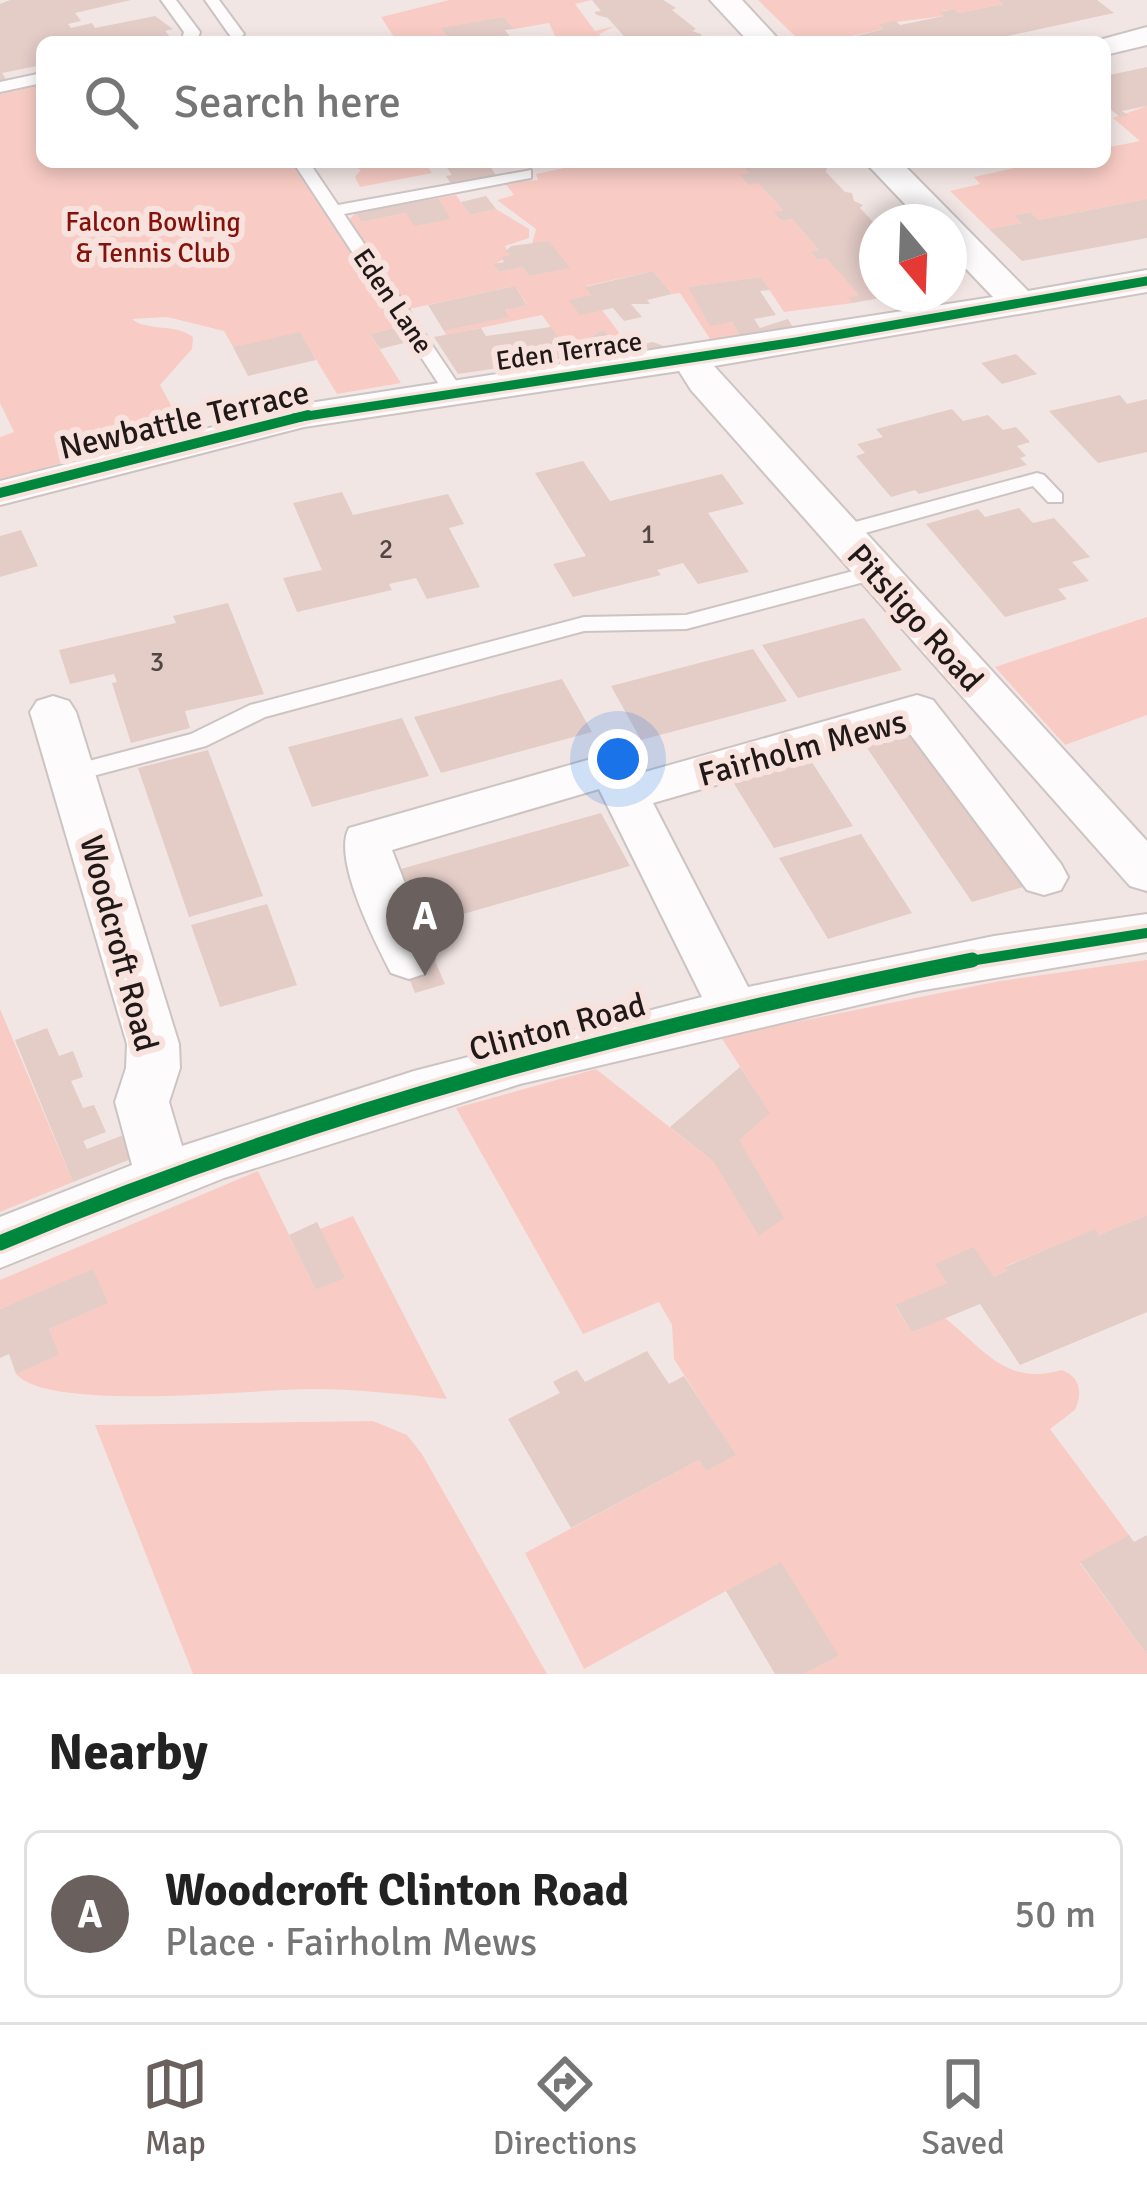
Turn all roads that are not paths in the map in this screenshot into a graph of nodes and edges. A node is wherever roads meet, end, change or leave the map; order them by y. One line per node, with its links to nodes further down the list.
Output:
1 (168, 0): 5 (lane)
2 (212, 0): 4 (lane)
3 (725, 0): 6 (street)
4 (236, 34)
5 (191, 36)
6 (760, 36)
7 (1147, 36): 8 (street)
8 (1111, 45)
9 (36, 79): 10 (lane)
10 (0, 87)
11 (305, 168): 15 (lane, Eden Lane)
12 (888, 168): 14 (street)
13 (525, 174): 15 (lane, Eden Lane)
14 (923, 204)
15 (333, 211): 20 (lane, Eden Lane)
16 (967, 250): 18 (street)
17 (1147, 281): 18 (street)
18 (1020, 304): 19 (street)
19 (691, 358): 20 (street, Eden Terrace); 23 (street, Pitsligo Road)
20 (453, 391): 21 (street, Newbattle Terrace)
21 (0, 493)
22 (1055, 498): 23 (lane)
23 (840, 532): 24 (street, Pitsligo Road)
24 (876, 572): 26 (lane); 28 (street, Pitsligo Road)
25 (53, 712): 26 (street, Woodcroft Road)
26 (74, 773): 33 (street, Woodcroft Road)
27 (626, 794): 29 (street, Fairholm Mews); 31 (street); 32 (street)
28 (1147, 873)
29 (1044, 877)
30 (1147, 933): 32 (street, Clinton Road)
31 (409, 959)
32 (734, 1009): 33 (street, Clinton Road)
33 (163, 1174): 34 (street, Clinton Road)
34 (0, 1243)

